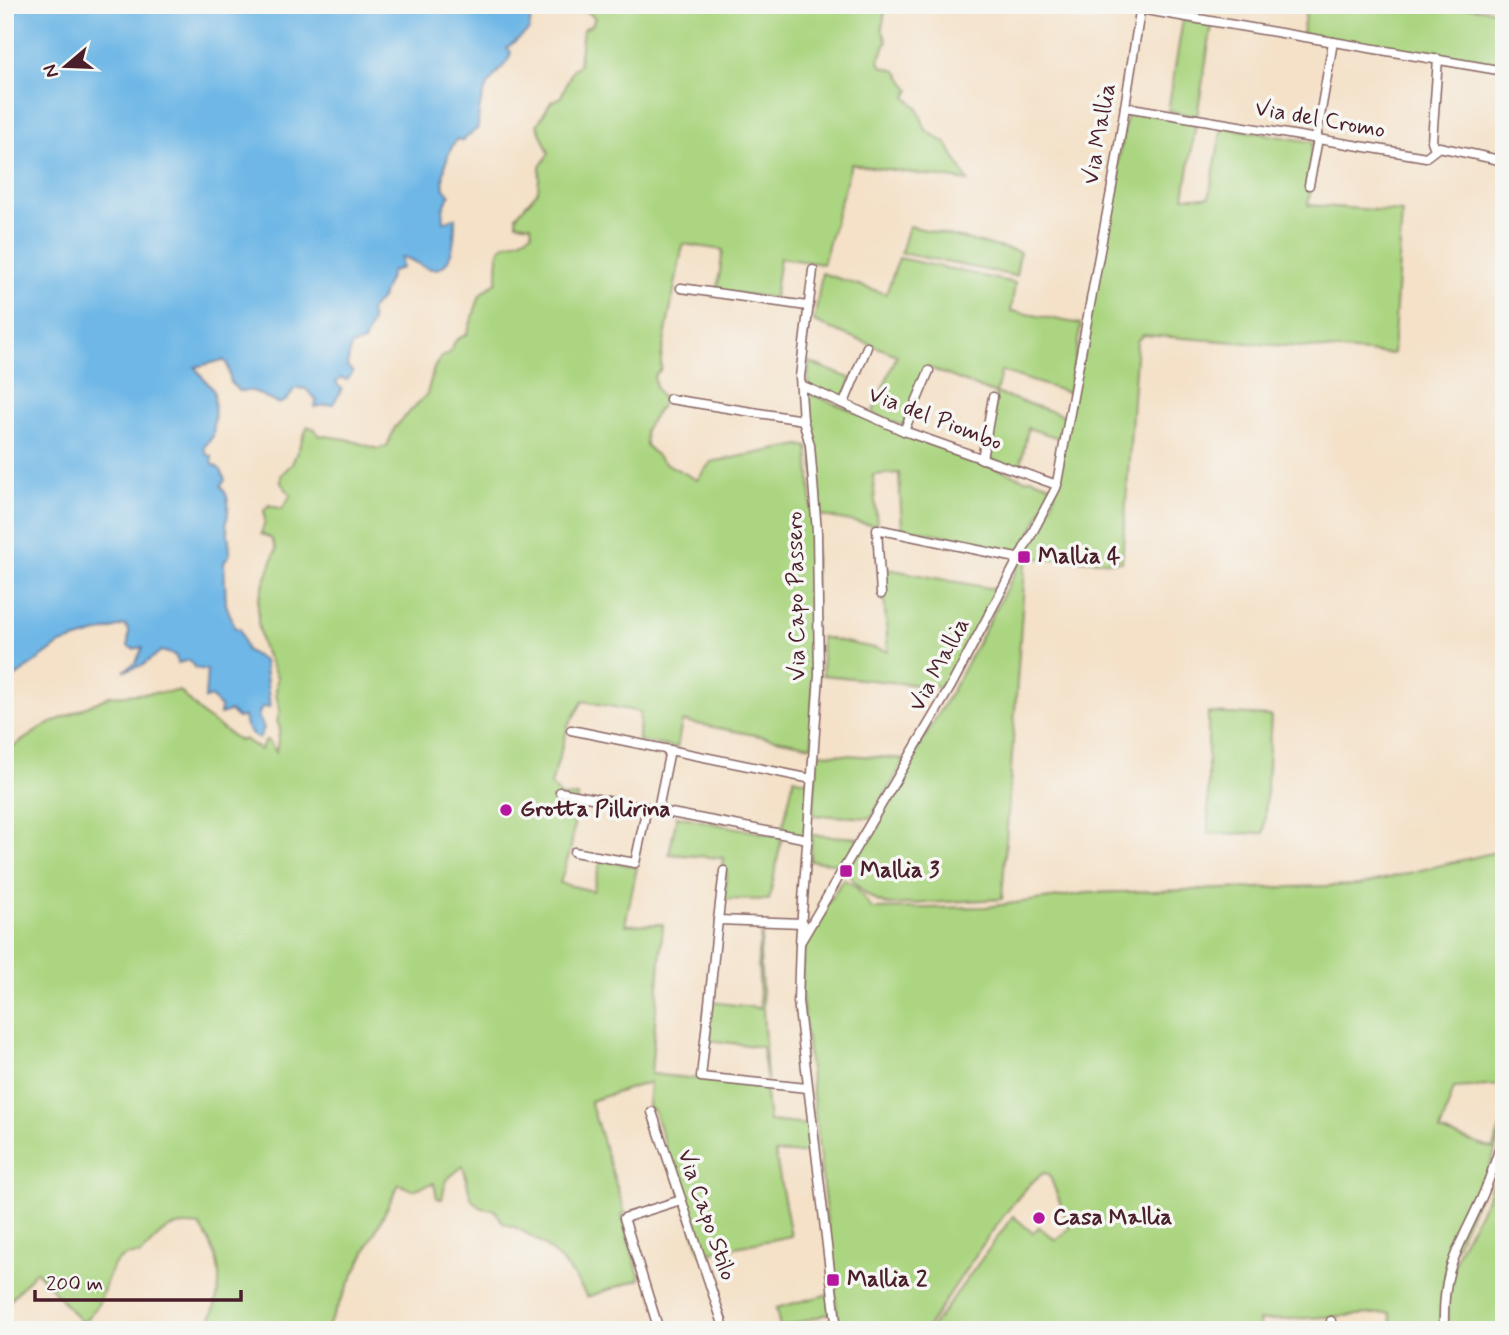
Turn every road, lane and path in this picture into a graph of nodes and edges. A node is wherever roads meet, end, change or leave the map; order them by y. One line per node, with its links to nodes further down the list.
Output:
1 (1140, 7): 2 (street); 5 (street, Via Mallia)
2 (1334, 42): 3 (street); 6 (street)
3 (1438, 59): 4 (street); 7 (street)
4 (1504, 71)
5 (1125, 107): 6 (street, Via del Cromo); 22 (street, Via Mallia)
6 (1317, 139): 7 (street, Via del Cromo); 9 (street)
7 (1435, 149): 8 (street, Via del Cromo)
8 (1504, 161)
9 (1309, 185)
10 (813, 270): 12 (street, Via Capo Passero)
11 (681, 288): 12 (street)
12 (807, 306): 15 (street, Via Capo Passero)
13 (867, 347): 18 (street)
14 (929, 371): 20 (street)
15 (801, 385): 18 (street, Via del Piombo); 19 (street, Via Capo Passero)
16 (993, 397): 21 (street)
17 (670, 399): 19 (street)
18 (844, 403): 20 (street, Via del Piombo)
19 (803, 420): 27 (street, Via Capo Passero)
20 (904, 431): 21 (street, Via del Piombo)
21 (982, 459): 22 (street, Via del Piombo)
22 (1057, 485): 23 (street, Via Mallia)
23 (1021, 559): 24 (street); 36 (street, Via Mallia)
24 (881, 594)
25 (571, 730): 26 (street)
26 (670, 750): 27 (street); 30 (street)
27 (812, 779): 31 (street, Via Capo Passero)
28 (560, 792): 29 (street)
29 (647, 807): 30 (street); 32 (street)
30 (658, 809): 31 (street)
31 (808, 839): 35 (street, Via Capo Passero)
32 (575, 852)
33 (724, 872): 34 (street)
34 (718, 920): 35 (street); 38 (street)
35 (800, 923): 36 (street); 37 (street, Via Capo Passero)
36 (811, 923): 37 (street, Via Mallia)
37 (800, 943): 38 (street, Via Mallia)
38 (807, 1088): 44 (street, Via Mallia)
39 (652, 1112): 41 (street, Via Capo Stilo)
40 (1504, 1135): 45 (street)
41 (681, 1200): 42 (street); 43 (street, Via Capo Stilo)
42 (658, 1327)
43 (725, 1330)
44 (837, 1330)
45 (1444, 1330)

